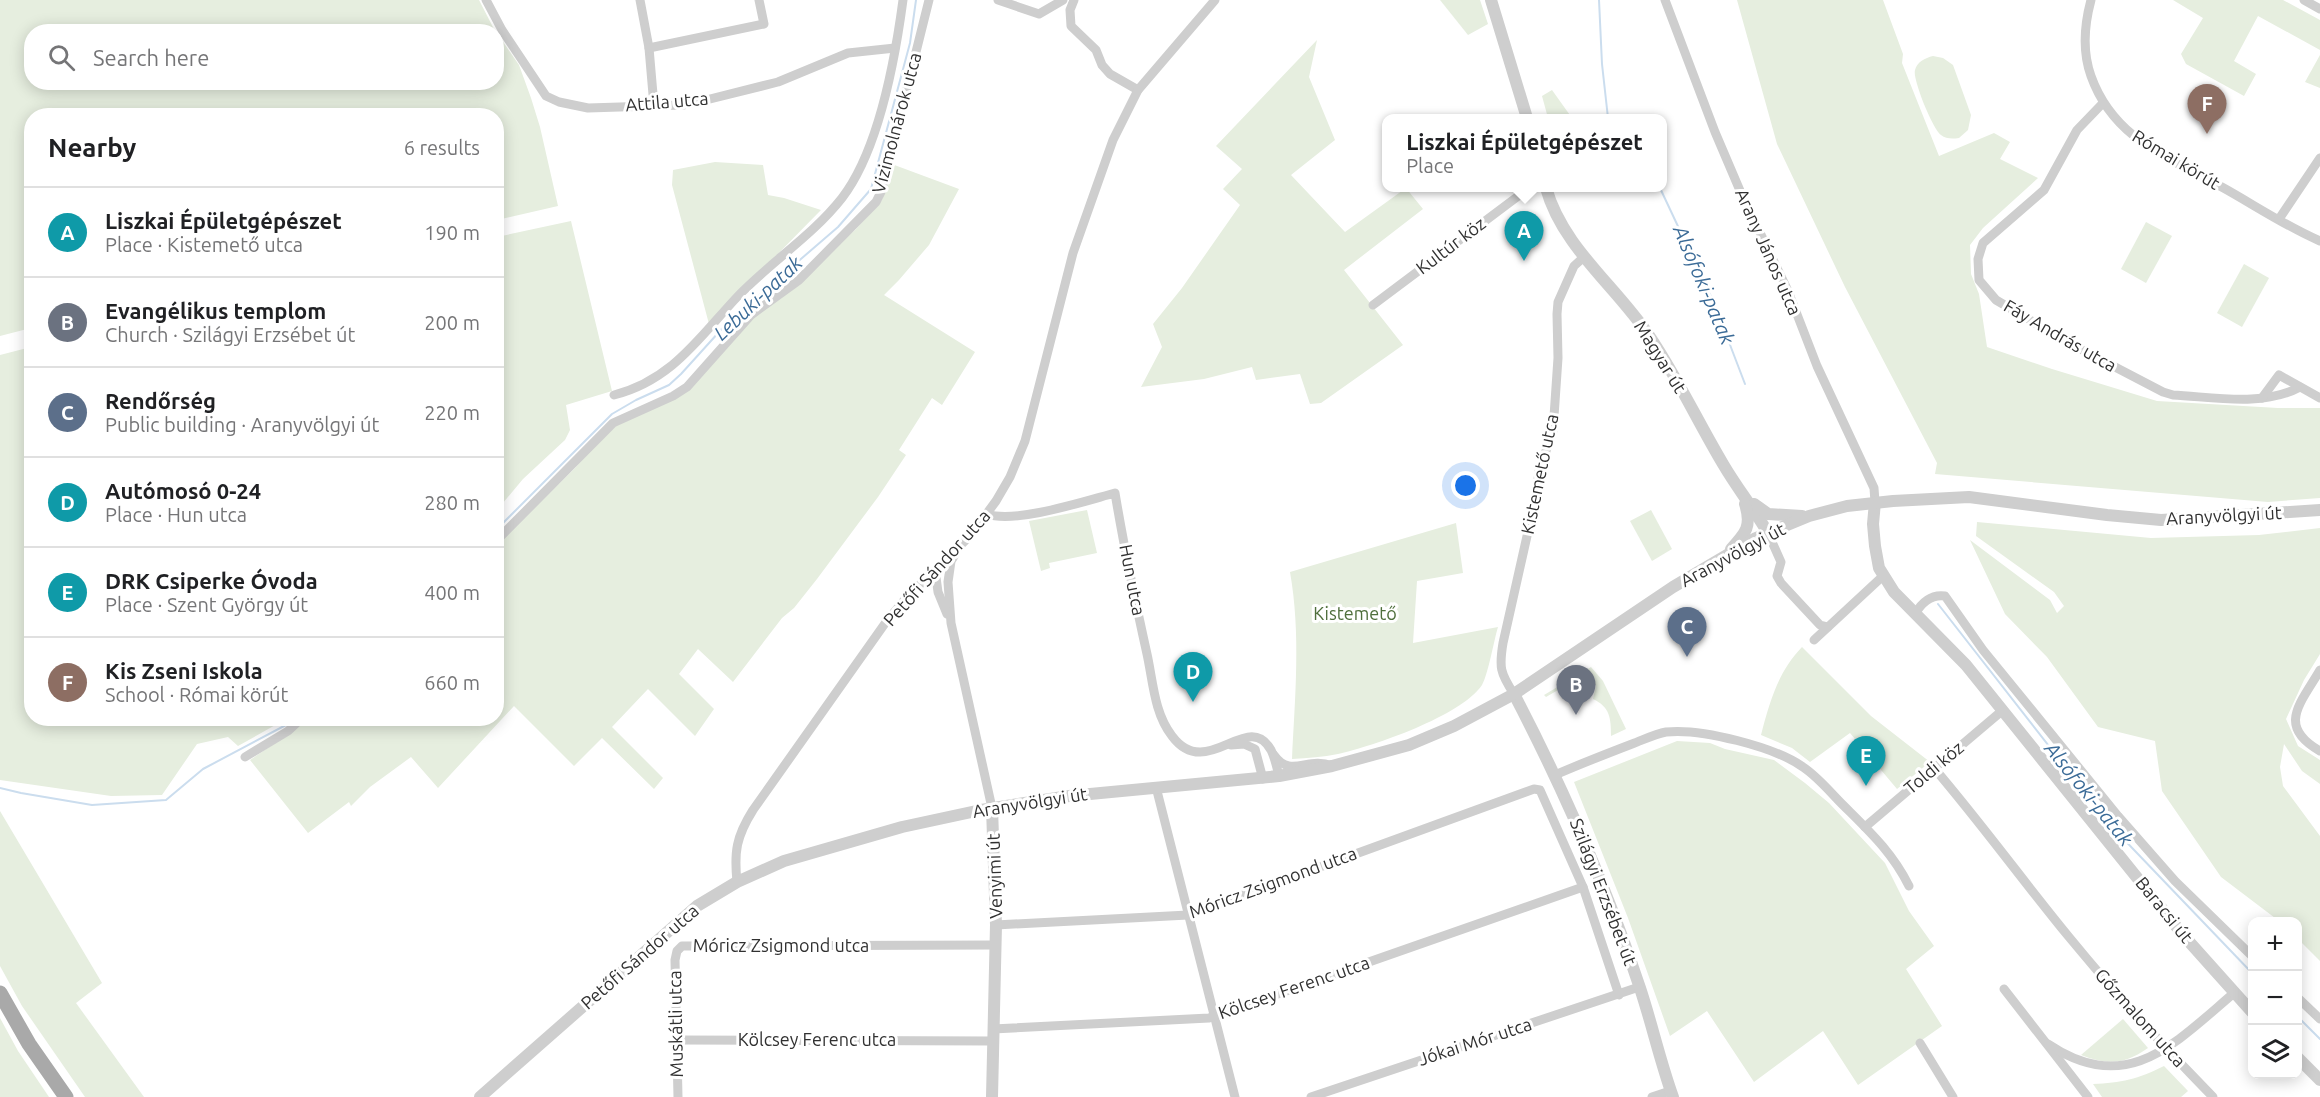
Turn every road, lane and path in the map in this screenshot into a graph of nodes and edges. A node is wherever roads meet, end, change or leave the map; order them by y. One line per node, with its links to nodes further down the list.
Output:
1 (486, 0): 15 (street, Attila utca)
2 (640, 0): 17 (street)
3 (759, 0): 17 (street)
4 (903, 0): 18 (street)
5 (929, 0): 41 (street, Vizimolnárok utca)
6 (998, 0): 7 (street)
7 (1063, 0)
8 (1074, 0): 19 (street)
9 (1215, 0): 19 (street, Petőfi Sándor utca)
10 (1491, 0): 22 (street)
11 (1665, 0): 35 (street, Arany János utca)
12 (2091, 0): 20 (street, Római körút)
13 (2304, 0): 14 (street)
14 (2320, 9)
15 (499, 24)
16 (504, 33): 21 (street, Attila utca)
17 (650, 48): 21 (street)
18 (895, 48): 21 (street, Attila utca); 31 (street)
19 (1137, 90): 38 (street, Petőfi Sándor utca)
20 (2103, 104): 26 (street, Római körút); 32 (street, Fáy András utca)
21 (654, 106)
22 (1526, 114)
23 (2320, 158): 26 (street)
24 (1524, 192): 29 (street, Kultúr köz)
25 (1547, 192): 28 (street, Magyar út)
26 (2279, 219): 27 (street, Római körút)
27 (2320, 242)
28 (1584, 257): 34 (street, Magyar út); 52 (street, Kistemető utca)
29 (1373, 305)
30 (2300, 387): 32 (street, Fáy András utca); 32 (street); 33 (street)
31 (614, 395)
32 (2262, 398)
33 (2320, 398)
34 (1740, 492): 39 (street); 42 (street, Magyar út); 44 (street)
35 (1875, 502): 36 (street, Aranyvölgyi út); 37 (street, Aranyvölgyi út); 40 (street, Baracsi út)
36 (1858, 505): 39 (street, Aranyvölgyi út); 40 (street)
37 (2320, 510)
38 (987, 514): 43 (street, Petőfi Sándor utca); 55 (street, Hun utca)
39 (1809, 516): 42 (street, Aranyvölgyi út)
40 (1873, 524): 46 (street, Baracsi út)
41 (504, 533)
42 (1768, 533): 44 (street, Aranyvölgyi út); 49 (street)
43 (959, 546): 45 (street, Petőfi Sándor utca); 48 (street, Venyimi út)
44 (1721, 558): 52 (street, Aranyvölgyi út)
45 (935, 570): 48 (street, Venyimi út); 70 (street, Petőfi Sándor utca)
46 (1883, 576): 47 (street, Baracsi út); 49 (street)
47 (1915, 614): 53 (street, Baracsi út); 77 (street, Baracsi út)
48 (951, 623): 68 (street, Venyimi út)
49 (1828, 627): 50 (street)
50 (1814, 640)
51 (2320, 670): 57 (street)
52 (1514, 694): 60 (street, Aranyvölgyi út); 62 (street, Szilágyi Erzsébet út)
53 (2003, 710): 61 (street, Toldi köz); 81 (street, Baracsi út)
54 (293, 726): 58 (street)
55 (1223, 747): 56 (street, Hun utca); 59 (street, Hun utca)
56 (1272, 752): 60 (street, Aranyvölgyi út); 63 (street)
57 (2320, 752)
58 (244, 758)
59 (1259, 761): 64 (street); 65 (street)
60 (1332, 766): 63 (street, Aranyvölgyi út)
61 (1934, 768): 69 (street, Toldi köz); 91 (street, Gőzmalom utca)
62 (1555, 775): 69 (street); 78 (street, Szilágyi Erzsébet út)
63 (1279, 776): 64 (street, Aranyvölgyi út)
64 (1263, 779): 65 (street, Aranyvölgyi út)
65 (1242, 781): 66 (street, Aranyvölgyi út)
66 (1156, 787): 68 (street, Aranyvölgyi út); 73 (street)
67 (1540, 790): 72 (street, Szilágyi Erzsébet út); 73 (street, Móricz Zsigmond utca)
68 (992, 808): 70 (street, Aranyvölgyi út); 74 (street, Venyimi út)
69 (1865, 827): 71 (street)
70 (737, 882): 98 (street, Petőfi Sándor utca)
71 (1909, 886)
72 (1583, 887): 82 (street, Szilágyi Erzsébet út); 85 (street, Kölcsey Ferenc utca)
73 (1188, 915): 74 (street, Móricz Zsigmond utca); 85 (street)
74 (996, 925): 75 (street, Venyimi út)
75 (995, 945): 76 (street, Móricz Zsigmond utca); 87 (street, Venyimi út)
76 (677, 951): 88 (street, Muskátli utca)
77 (2248, 951)
78 (1640, 987): 82 (street, Jókai Mór utca); 95 (street, Szilágyi Erzsébet út)
79 (2004, 989): 90 (street)
80 (0, 993): 97 (main road)
81 (2234, 993): 84 (street, Baracsi út); 91 (street)
82 (1619, 994): 102 (street, Jókai Mór utca)
83 (2302, 1002): 86 (street)
84 (2248, 1007)
85 (1214, 1016): 87 (street, Kölcsey Ferenc utca); 101 (street)
86 (2320, 1019)
87 (993, 1035): 88 (street, Kölcsey Ferenc utca); 100 (street, Venyimi út)
88 (677, 1040): 99 (street, Muskátli utca)
89 (1920, 1043): 104 (street)
90 (2048, 1044): 93 (street); 96 (street)
91 (2168, 1051): 93 (street); 105 (street, Gőzmalom utca)
92 (2302, 1062): 94 (street)
93 (2090, 1076): 96 (street)
94 (2320, 1080)
95 (1672, 1094): 103 (street)
96 (2087, 1096)
97 (66, 1097)
98 (480, 1097)
99 (678, 1097)
100 (992, 1097)
101 (1235, 1097)
102 (1311, 1097)
103 (1652, 1097)
104 (1953, 1097)
105 (2213, 1097)

